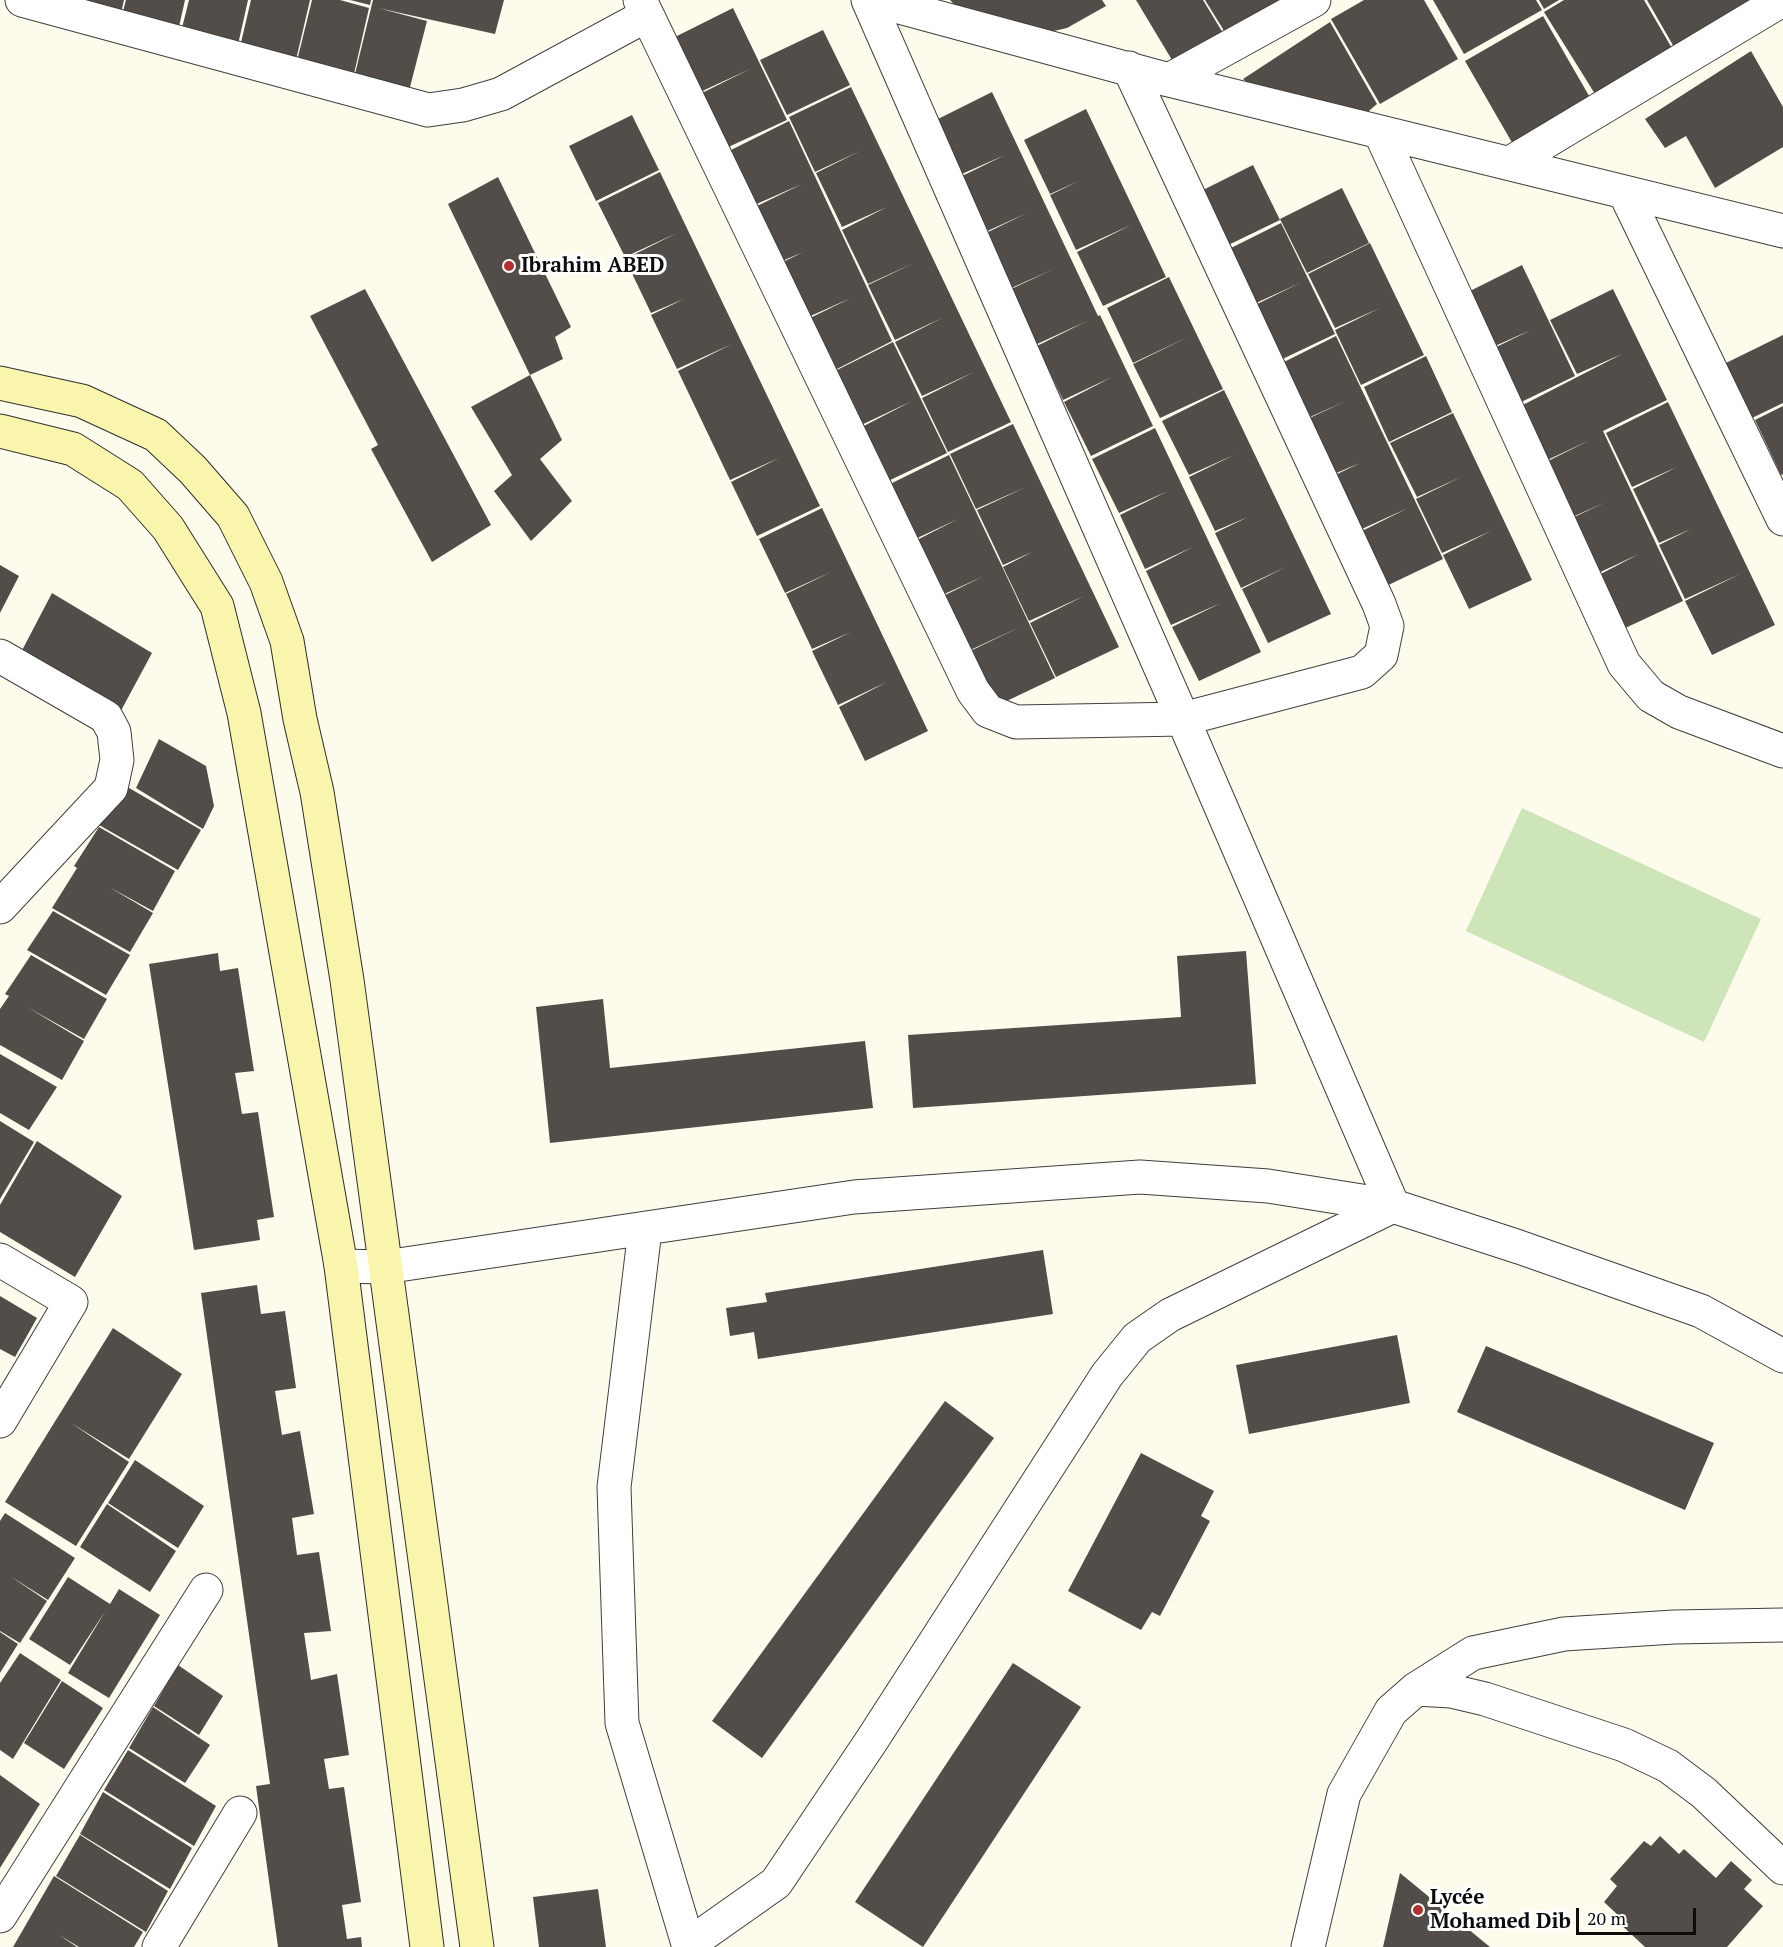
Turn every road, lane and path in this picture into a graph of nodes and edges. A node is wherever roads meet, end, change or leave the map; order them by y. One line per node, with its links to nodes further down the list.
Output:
1 (22, 0): 6 (street)
2 (868, 0): 17 (street)
3 (874, 0): 7 (street)
4 (1314, 0): 8 (street)
5 (1771, 3): 10 (street)
6 (644, 8): 17 (street)
7 (1129, 68): 8 (street); 17 (street)
8 (1169, 80): 9 (street)
9 (1380, 132): 10 (street); 18 (street)
10 (1510, 164): 11 (street)
11 (1624, 193): 12 (street); 15 (street)
12 (1783, 231)
13 (0, 383): 24 (main road)
14 (0, 431): 23 (main road)
15 (1783, 519)
16 (0, 656): 19 (street)
17 (1183, 719): 20 (street)
18 (1783, 751)
19 (0, 905)
20 (1393, 1206): 21 (street); 25 (street); 33 (street)
21 (645, 1230): 24 (street); 33 (street)
22 (0, 1260): 26 (street)
23 (341, 1266): 24 (street); 35 (main road)
24 (385, 1267): 36 (main road)
25 (1783, 1356)
26 (0, 1421)
27 (206, 1590): 32 (street)
28 (1783, 1625): 29 (street)
29 (1416, 1689): 31 (street); 37 (street)
30 (240, 1813): 34 (street)
31 (1783, 1868)
32 (0, 1916)
33 (689, 1946)
34 (159, 1947)
35 (427, 1947)
36 (477, 1947)
37 (1308, 1947)

